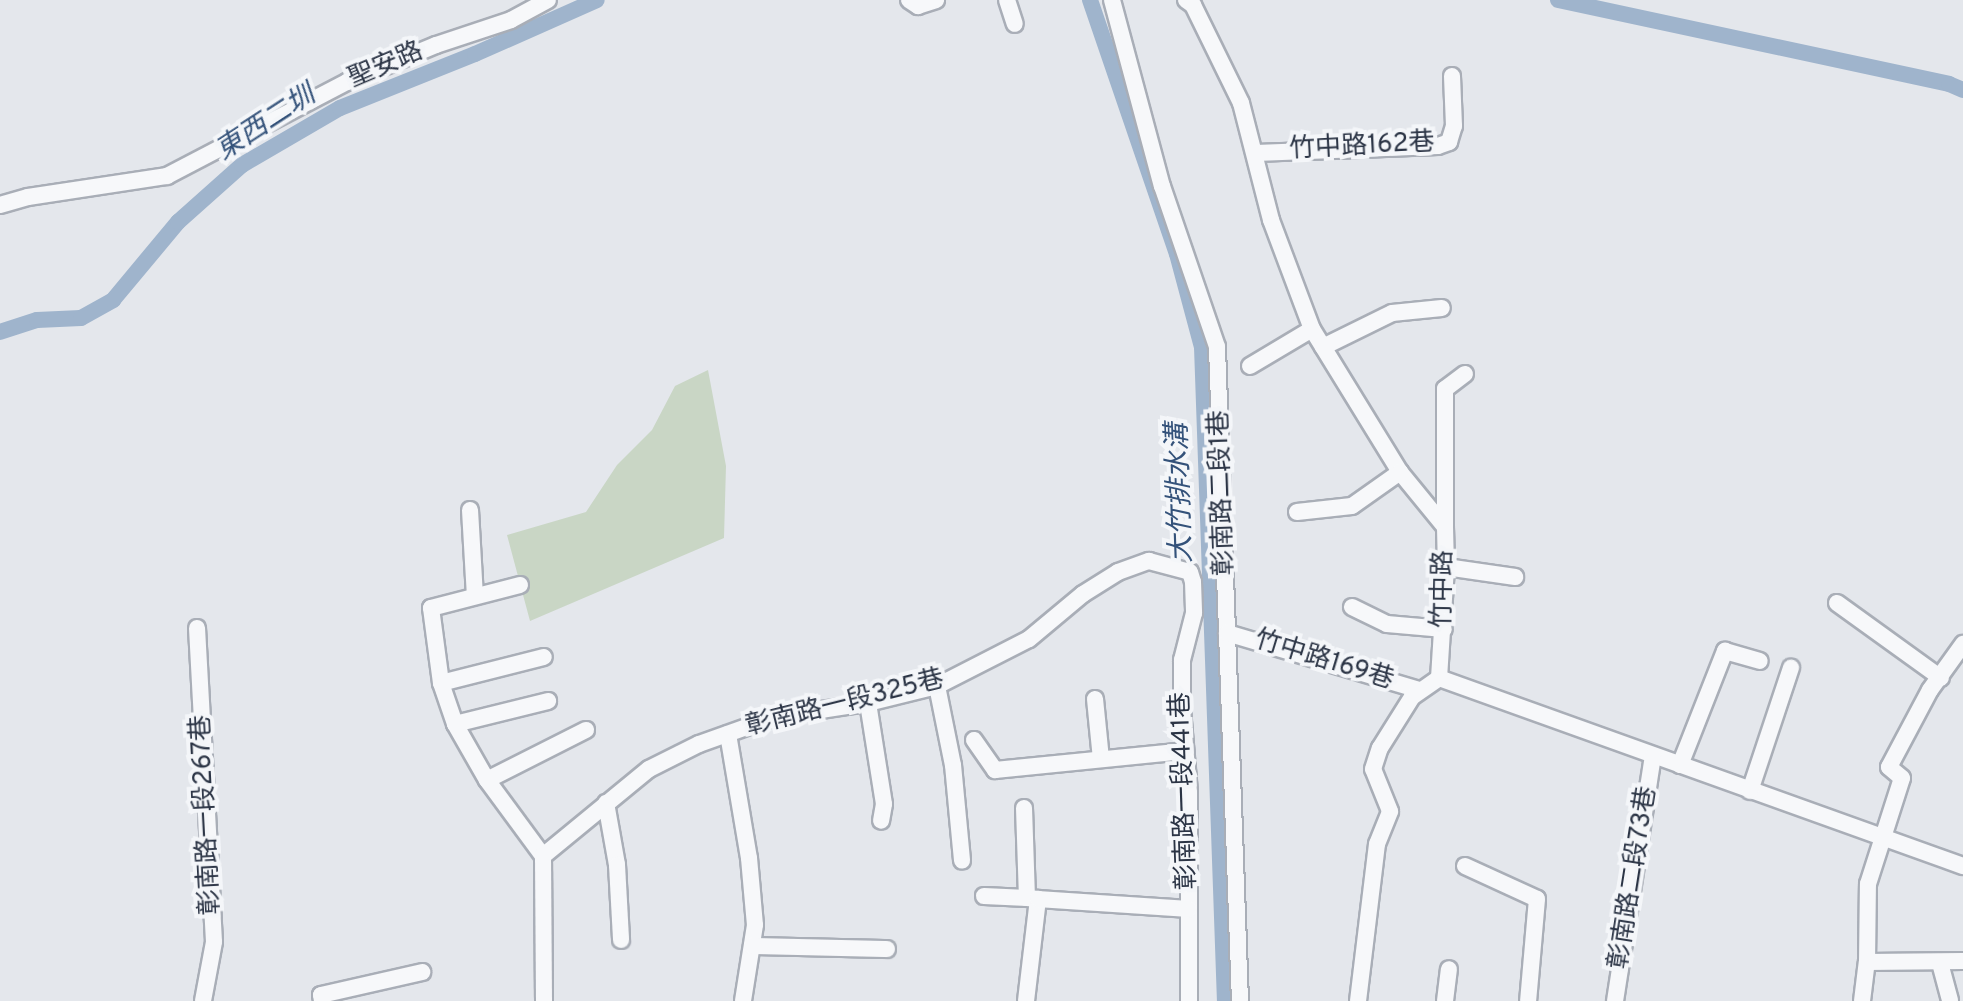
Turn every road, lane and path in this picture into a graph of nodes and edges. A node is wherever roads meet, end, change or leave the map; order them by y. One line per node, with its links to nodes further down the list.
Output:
1 (548, 0): 10 (street, 聖安路)
2 (909, 0): 3 (street)
3 (936, 0)
4 (1007, 0): 7 (street)
5 (1112, 0): 29 (street, 彰南路二段1巷)
6 (1190, 3): 9 (street, 竹中路)
7 (1015, 24)
8 (1452, 76): 9 (street, 竹中路162巷)
9 (1256, 153): 12 (street, 竹中路)
10 (0, 205)
11 (1442, 308): 13 (street)
12 (1312, 329): 13 (street, 竹中路); 14 (street)
13 (1323, 347): 16 (street, 竹中路)
14 (1250, 366)
15 (1465, 374): 19 (street)
16 (1400, 472): 18 (street); 19 (street, 竹中路)
17 (470, 510): 24 (street)
18 (1297, 512)
19 (1445, 527): 20 (street, 竹中路)
20 (1446, 567): 21 (street); 28 (street, 竹中路)
21 (1515, 577)
22 (1193, 582): 37 (street, 彰南路一段325巷); 46 (street, 彰南路一段441巷)
23 (520, 585): 24 (street)
24 (475, 596): 36 (street)
25 (1837, 603): 35 (street)
26 (1352, 607): 28 (street)
27 (197, 628): 71 (street, 彰南路一段267巷)
28 (1444, 629): 34 (street, 竹中路)
29 (1227, 633): 38 (street, 竹中路169巷); 77 (street, 彰南路二段1巷)
30 (1963, 644): 35 (street)
31 (544, 657): 36 (street)
32 (1760, 661): 49 (street)
33 (1791, 668): 51 (street)
34 (1439, 678): 38 (street); 47 (street)
35 (1941, 678): 55 (street)
36 (441, 683): 42 (street)
37 (937, 686): 41 (street, 彰南路一段325巷); 57 (street)
38 (1420, 690): 78 (street)
39 (1095, 699): 48 (street)
40 (548, 701): 42 (street)
41 (868, 703): 44 (street, 彰南路一段325巷); 54 (street)
42 (455, 724): 50 (street)
43 (586, 730): 50 (street)
44 (728, 734): 52 (street, 彰南路一段325巷); 64 (street)
45 (974, 740): 48 (street)
46 (1184, 751): 48 (street); 62 (street, 彰南路一段441巷)
47 (1653, 756): 49 (street); 81 (street, 彰南路二段73巷)
48 (1101, 759)
49 (1680, 765): 51 (street)
50 (487, 780): 56 (street)
51 (1750, 791): 55 (street)
52 (606, 803): 56 (street, 彰南路一段325巷); 63 (street)
53 (1024, 808): 61 (street)
54 (881, 821)
55 (1882, 835): 58 (street); 67 (street)
56 (543, 856): 73 (street)
57 (962, 861)
58 (1962, 864)
59 (1465, 866): 80 (street)
60 (984, 896): 61 (street)
61 (1033, 898): 62 (street); 75 (street)
62 (1189, 909): 76 (street, 彰南路一段441巷)
63 (621, 940)
64 (752, 946): 65 (street); 74 (street)
65 (887, 949)
66 (1963, 961): 68 (street)
67 (1867, 962): 68 (street); 82 (street)
68 (1940, 963): 83 (street)
69 (1449, 969): 79 (street)
70 (422, 972): 72 (street)
71 (203, 1001)
72 (322, 1001)
73 (544, 1001)
74 (743, 1001)
75 (1026, 1001)
76 (1189, 1001)
77 (1240, 1001)
78 (1358, 1001)
79 (1445, 1001)
80 (1528, 1001)
81 (1615, 1001)
82 (1862, 1001)
83 (1950, 1001)

